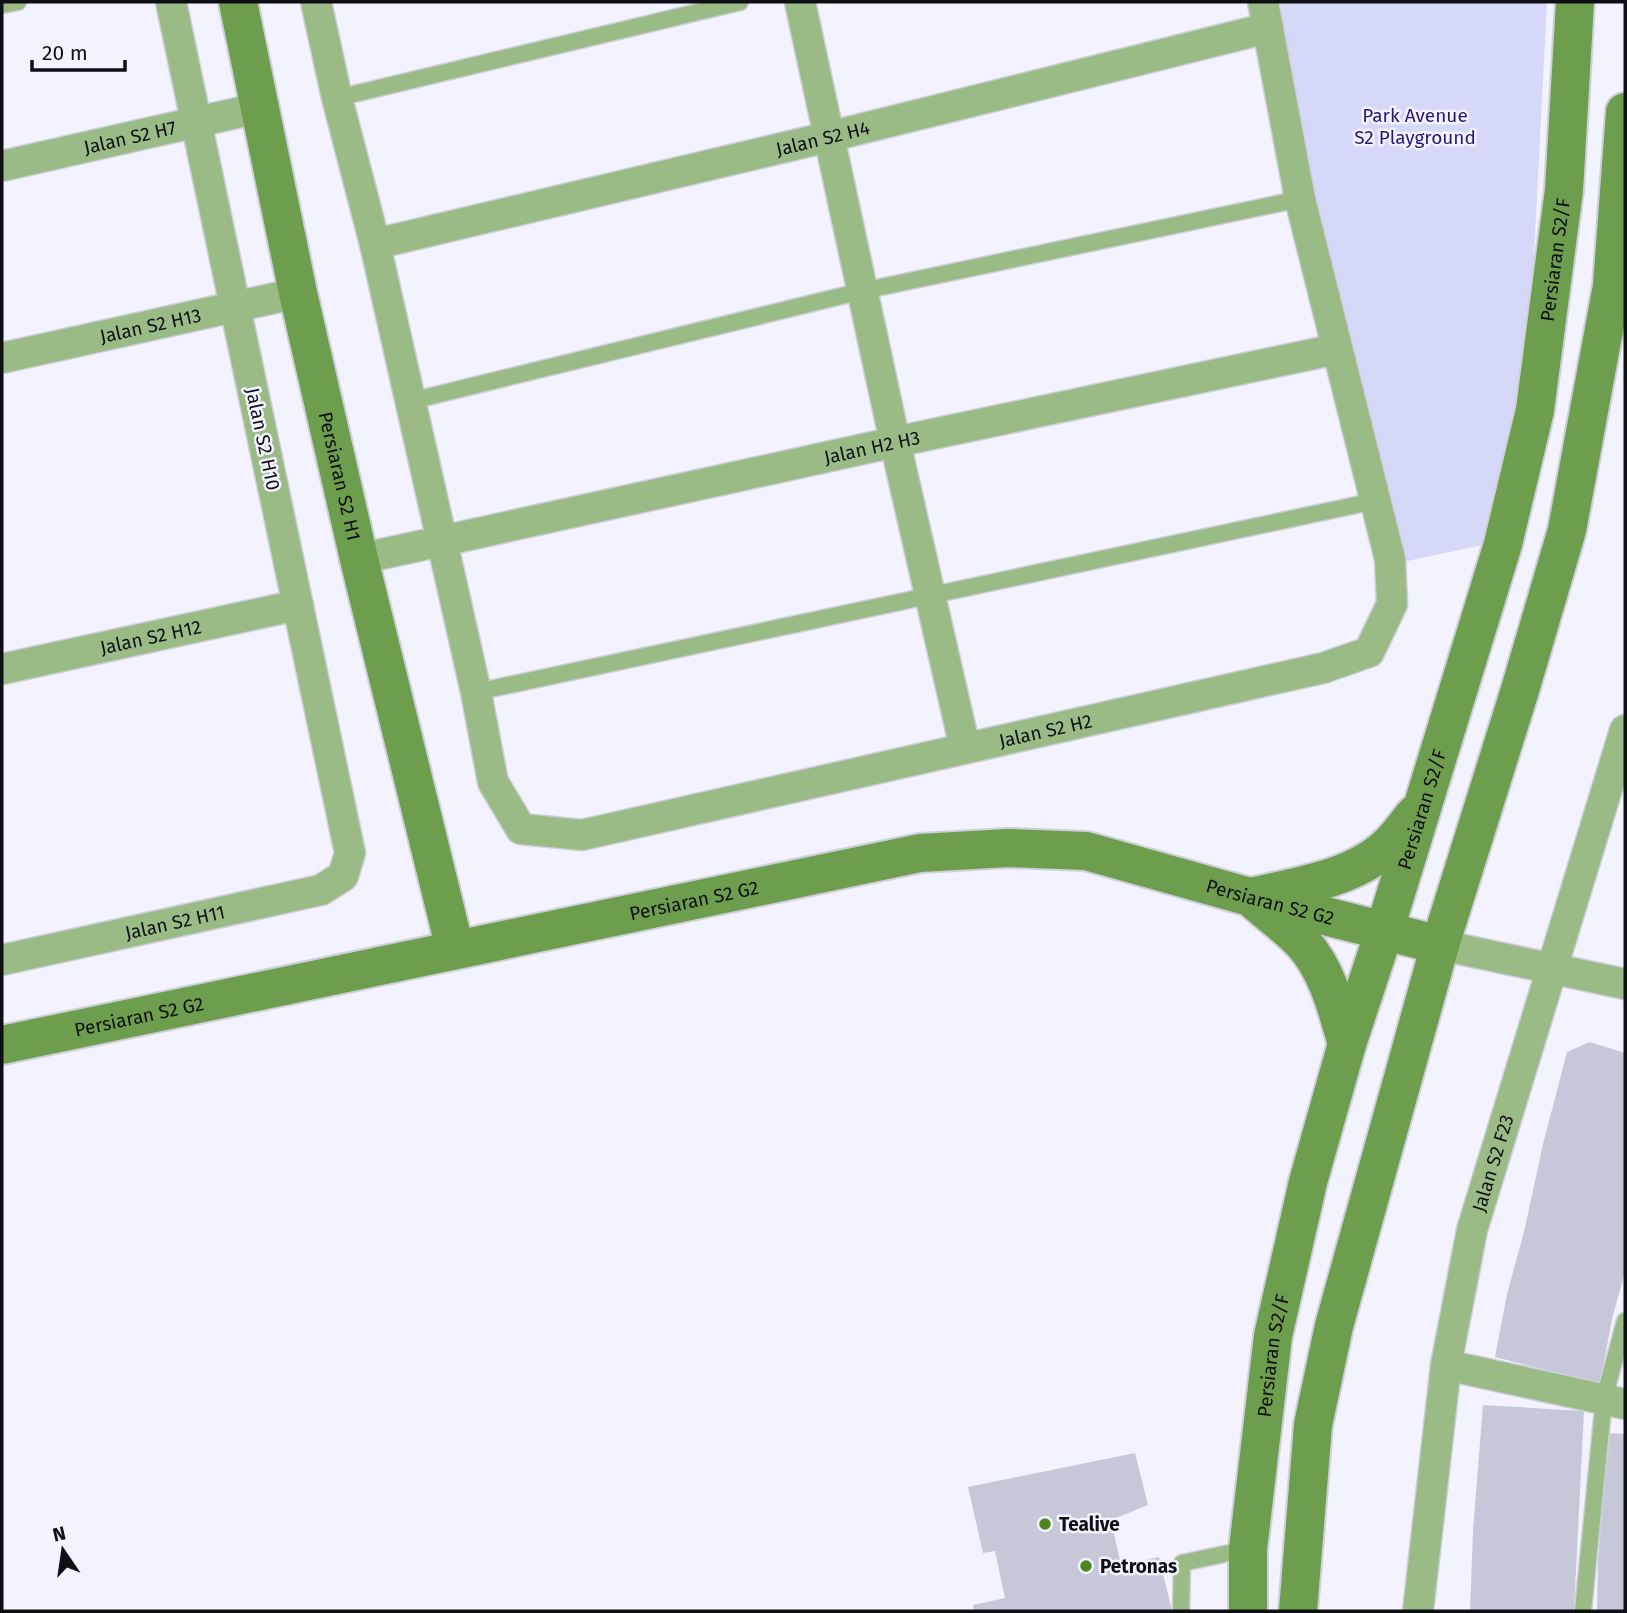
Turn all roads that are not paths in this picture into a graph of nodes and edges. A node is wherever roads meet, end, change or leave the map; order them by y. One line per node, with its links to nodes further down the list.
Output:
1 (18, 2): 8 (lane)
2 (171, 2): 13 (street, Jalan S2 H10)
3 (238, 2): 11 (main road, Persiaran S2 H1)
4 (316, 2): 10 (street)
5 (740, 2): 10 (lane)
6 (800, 2): 14 (street)
7 (1575, 2): 34 (main road, Persiaran S2/F)
8 (2, 5)
9 (1265, 15): 14 (street, Jalan S2 H4); 16 (street)
10 (337, 98): 17 (street)
11 (259, 108): 13 (street, Jalan S2 H7); 19 (main road, Persiaran S2 H1)
12 (1625, 112): 38 (main road)
13 (197, 121): 15 (street, Jalan S2 H7); 20 (street, Jalan S2 H10)
14 (828, 138): 17 (street, Jalan S2 H4); 18 (street)
15 (2, 166)
16 (1300, 199): 18 (lane); 21 (street)
17 (375, 244): 23 (street)
18 (862, 292): 23 (lane); 24 (street)
19 (298, 293): 20 (street, Jalan S2 H13); 27 (main road, Persiaran S2 H1)
20 (235, 306): 22 (street, Jalan S2 H13); 29 (street, Jalan S2 H10)
21 (1337, 349): 24 (street, Jalan H2 H3); 25 (street)
22 (2, 358)
23 (411, 401): 26 (street)
24 (895, 442): 26 (street, Jalan H2 H3); 28 (street)
25 (1375, 500): 28 (lane); 33 (street, Jalan S2 H2)
26 (443, 542): 27 (street, Jalan H2 H3); 31 (street)
27 (359, 559): 39 (main road, Persiaran S2 H1)
28 (930, 595): 31 (lane); 33 (street)
29 (298, 605): 30 (street, Jalan S2 H12); 35 (street, Jalan S2 H10)
30 (2, 669)
31 (476, 692): 33 (street, Jalan S2 H2)
32 (1625, 730): 41 (street, Jalan S2 F23)
33 (965, 748)
34 (1422, 805): 36 (main road); 37 (main road, Persiaran S2/F)
35 (343, 876): 40 (street, Jalan S2 H11)
36 (1250, 897): 37 (main road, Persiaran S2 G2); 39 (main road, Persiaran S2 G2); 43 (main road)
37 (1384, 932): 38 (main road, Persiaran S2 G2); 43 (main road, Persiaran S2/F)
38 (1440, 945): 41 (street); 51 (main road)
39 (455, 948): 44 (main road, Persiaran S2 G2)
40 (2, 960)
41 (1552, 967): 42 (street); 46 (street, Jalan S2 F23)
42 (1625, 985)
43 (1347, 1044): 48 (main road, Persiaran S2/F)
44 (2, 1045)
45 (1625, 1321): 47 (lane)
46 (1447, 1365): 47 (street); 52 (street, Jalan S2 F23)
47 (1614, 1401): 53 (lane)
48 (1248, 1549): 49 (lane); 50 (main road, Persiaran S2/F)
49 (1181, 1611)
50 (1248, 1611)
51 (1298, 1611)
52 (1418, 1611)
53 (1583, 1611)

